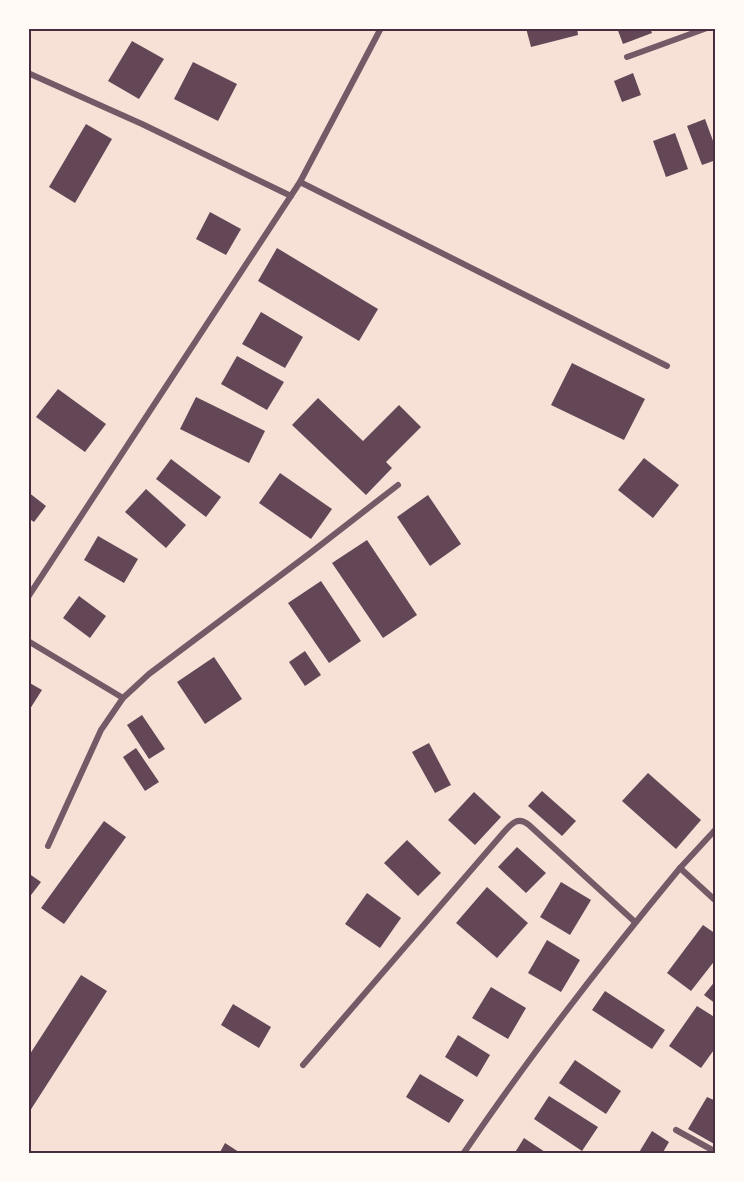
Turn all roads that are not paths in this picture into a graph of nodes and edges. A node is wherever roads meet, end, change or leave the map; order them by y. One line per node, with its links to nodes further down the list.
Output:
1 (381, 28): 5 (street)
2 (706, 28): 3 (street)
3 (627, 57)
4 (28, 73): 6 (street)
5 (300, 182): 6 (street); 7 (street)
6 (291, 196): 9 (street)
7 (667, 366)
8 (398, 485): 11 (street)
9 (28, 597)
10 (28, 641): 11 (street)
11 (123, 698): 13 (street)
12 (716, 829): 14 (street)
13 (48, 846)
14 (680, 868): 15 (street); 16 (street)
15 (716, 901)
16 (635, 922): 17 (street); 20 (street)
17 (303, 1065)
18 (676, 1131): 19 (street)
19 (716, 1152)
20 (463, 1154)

